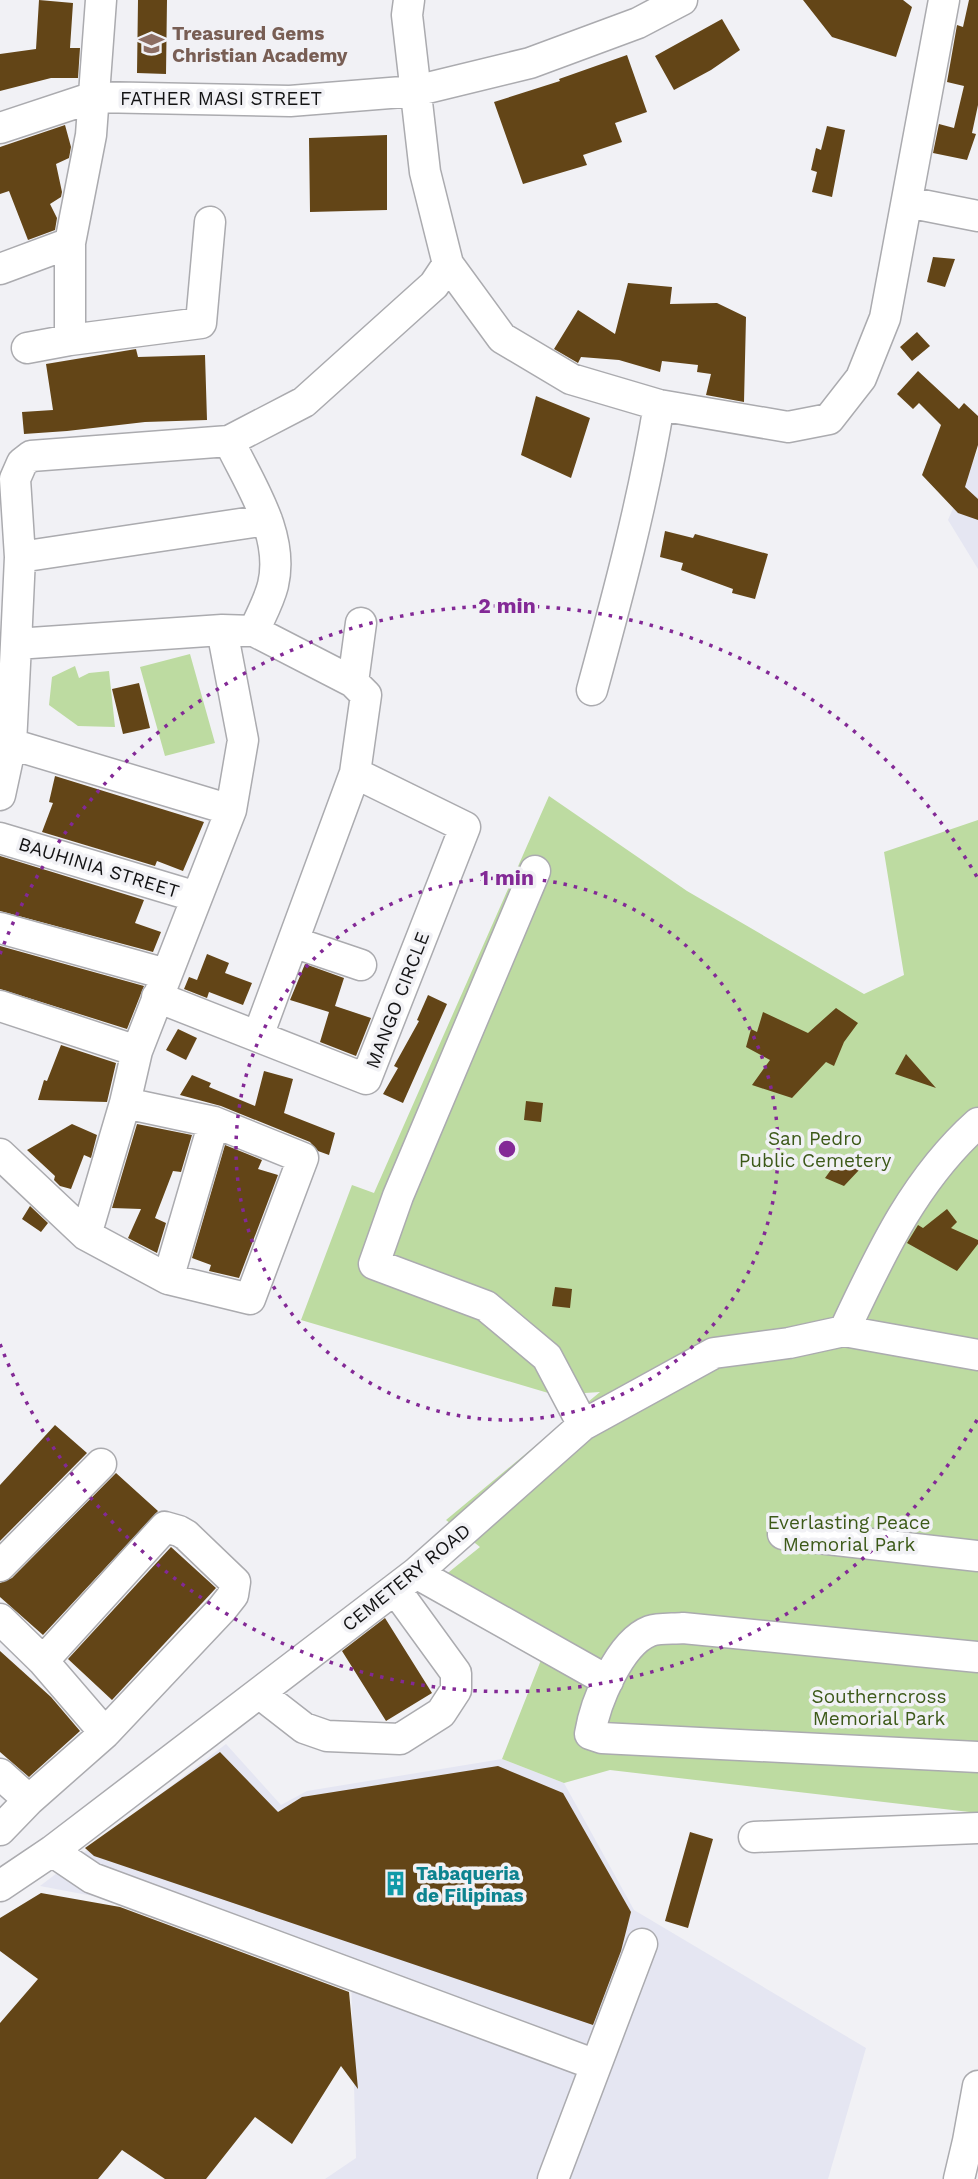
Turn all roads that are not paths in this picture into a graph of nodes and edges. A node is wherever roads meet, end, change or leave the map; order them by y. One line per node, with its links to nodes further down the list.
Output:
1 (101, 0): 6 (street)
2 (409, 0): 5 (street)
3 (682, 0): 5 (street, FATHER MASI STREET)
4 (944, 0): 8 (street)
5 (415, 91): 6 (street, FATHER MASI STREET); 12 (street)
6 (94, 97): 7 (street, FATHER MASI STREET); 11 (street)
7 (0, 128)
8 (906, 202): 9 (street); 16 (street)
9 (978, 216)
10 (210, 222): 14 (street)
11 (70, 243): 13 (street); 14 (street)
12 (448, 264): 16 (street); 17 (street)
13 (0, 269)
14 (70, 340): 15 (street)
15 (27, 348)
16 (659, 405): 25 (street)
17 (229, 441): 18 (street); 19 (street)
18 (267, 520): 19 (street); 22 (street)
19 (20, 558): 23 (street)
20 (361, 623): 24 (street)
21 (222, 630): 22 (street); 23 (street); 29 (street)
22 (254, 631): 24 (street)
23 (16, 644): 26 (street)
24 (353, 682): 27 (street)
25 (592, 690)
26 (11, 744): 28 (street); 29 (street)
27 (355, 773): 34 (street); 38 (street, MANGO CIRCLE)
28 (0, 795)
29 (231, 810): 32 (street)
30 (0, 838): 32 (street, BAUHINIA STREET)
31 (535, 871): 48 (street)
32 (197, 897): 36 (street)
33 (0, 928): 36 (street, MANGO CIRCLE)
34 (293, 942): 35 (street); 38 (street)
35 (361, 965)
36 (162, 985): 38 (street, MANGO CIRCLE); 39 (street)
37 (0, 1006): 39 (street)
38 (258, 1036)
39 (137, 1051): 40 (street)
40 (125, 1103): 41 (street); 44 (street)
41 (214, 1122): 45 (street); 45 (street)
42 (978, 1123): 46 (street)
43 (0, 1154): 44 (street)
44 (86, 1235): 45 (street)
45 (168, 1279)
46 (844, 1331): 47 (street); 48 (street, CEMETERY ROAD)
47 (978, 1355)
48 (583, 1425): 53 (street, CEMETERY ROAD)
49 (101, 1464): 52 (street)
50 (783, 1534): 51 (street)
51 (977, 1549)
52 (0, 1566)
53 (406, 1581): 57 (street); 58 (street, CEMETERY ROAD); 58 (street)
54 (0, 1619): 56 (street)
55 (978, 1657): 57 (street)
56 (43, 1661): 59 (street); 59 (street)
57 (608, 1681): 60 (street)
58 (259, 1693): 66 (street, CEMETERY ROAD)
59 (105, 1733): 62 (street)
60 (978, 1757)
61 (0, 1774): 62 (street)
62 (29, 1800): 64 (street)
63 (978, 1828): 65 (street)
64 (0, 1830)
65 (754, 1837)
66 (52, 1851): 67 (street, CEMETERY ROAD); 69 (street)
67 (0, 1886)
68 (642, 1944): 69 (street)
69 (596, 2065): 71 (street)
70 (978, 2086): 72 (street)
71 (553, 2179)
72 (958, 2179)

